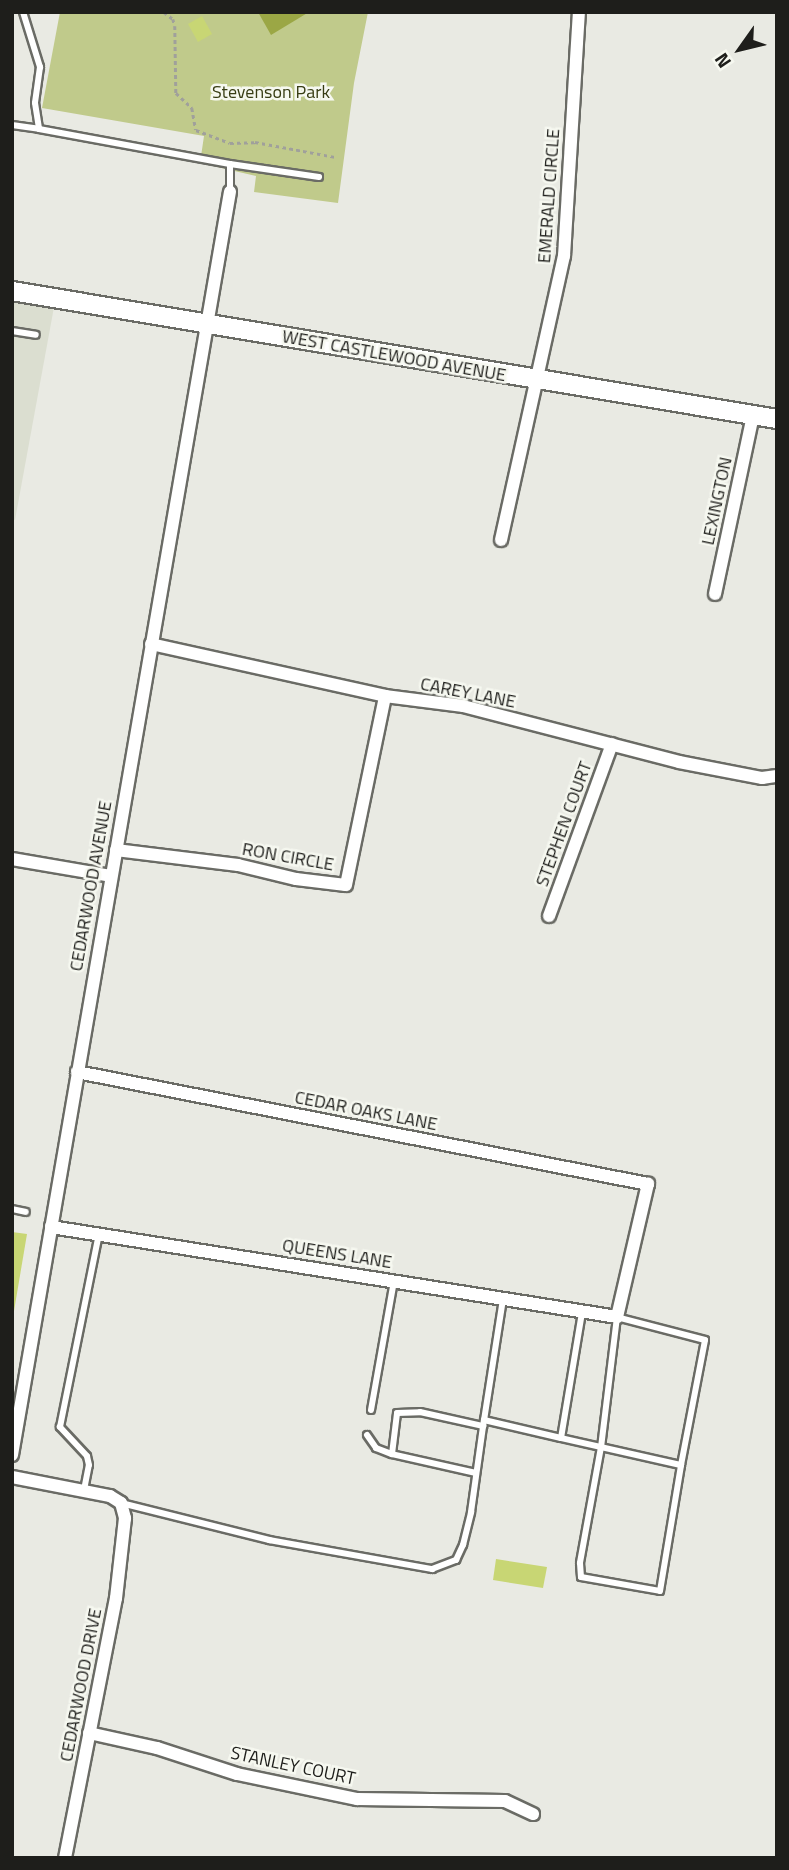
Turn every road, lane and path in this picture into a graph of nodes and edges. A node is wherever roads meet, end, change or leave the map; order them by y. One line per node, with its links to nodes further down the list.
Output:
1 (23, 12): 5 (lane)
2 (164, 12): 6 (path)
3 (579, 12): 14 (street, EMERALD CIRCLE)
4 (12, 125): 5 (lane)
5 (39, 130): 7 (lane)
6 (335, 157)
7 (230, 164): 8 (lane); 9 (lane)
8 (319, 177)
9 (230, 192): 11 (street, CEDARWOOD AVENUE)
10 (12, 291): 11 (street, WEST CASTLEWOOD AVENUE)
11 (207, 324): 14 (street, WEST CASTLEWOOD AVENUE); 19 (street, CEDARWOOD AVENUE)
12 (12, 331): 13 (lane)
13 (36, 335)
14 (536, 380): 15 (street, WEST CASTLEWOOD AVENUE); 17 (street, EMERALD CIRCLE)
15 (753, 415): 16 (street, WEST CASTLEWOOD AVENUE); 18 (street, LEXINGTON)
16 (777, 419)
17 (501, 540)
18 (715, 594)
19 (151, 645): 20 (street, CAREY LANE); 23 (street, CEDARWOOD AVENUE)
20 (385, 696): 21 (street, CAREY LANE); 23 (street, RON CIRCLE)
21 (612, 744): 22 (street, CAREY LANE); 26 (street, STEPHEN COURT)
22 (777, 776)
23 (116, 850): 25 (street, CEDARWOOD AVENUE)
24 (12, 859): 25 (street)
25 (111, 876): 27 (street, CEDARWOOD AVENUE)
26 (549, 916)
27 (77, 1072): 30 (street, CEDARWOOD AVENUE); 35 (street, CEDAR OAKS LANE)
28 (12, 1209): 29 (lane)
29 (26, 1212)
30 (51, 1227): 31 (street, QUEENS LANE); 42 (street, CEDARWOOD AVENUE)
31 (99, 1234): 32 (street, QUEENS LANE); 46 (lane)
32 (394, 1281): 33 (street, QUEENS LANE); 36 (lane)
33 (503, 1299): 34 (street, QUEENS LANE); 37 (lane)
34 (582, 1311): 35 (street, QUEENS LANE); 39 (lane)
35 (617, 1317): 40 (lane); 43 (lane)
36 (371, 1410)
37 (484, 1423): 39 (lane); 41 (lane); 44 (lane)
38 (367, 1435): 41 (lane)
39 (561, 1438): 40 (lane)
40 (601, 1447): 43 (lane); 43 (lane)
41 (392, 1454): 44 (lane)
42 (12, 1455)
43 (681, 1465)
44 (476, 1473): 47 (lane)
45 (12, 1477): 46 (street)
46 (84, 1491): 47 (street)
47 (121, 1503): 48 (street, CEDARWOOD DRIVE)
48 (89, 1733): 49 (street, STANLEY COURT); 50 (street, CEDARWOOD DRIVE)
49 (533, 1814)
50 (65, 1858)

